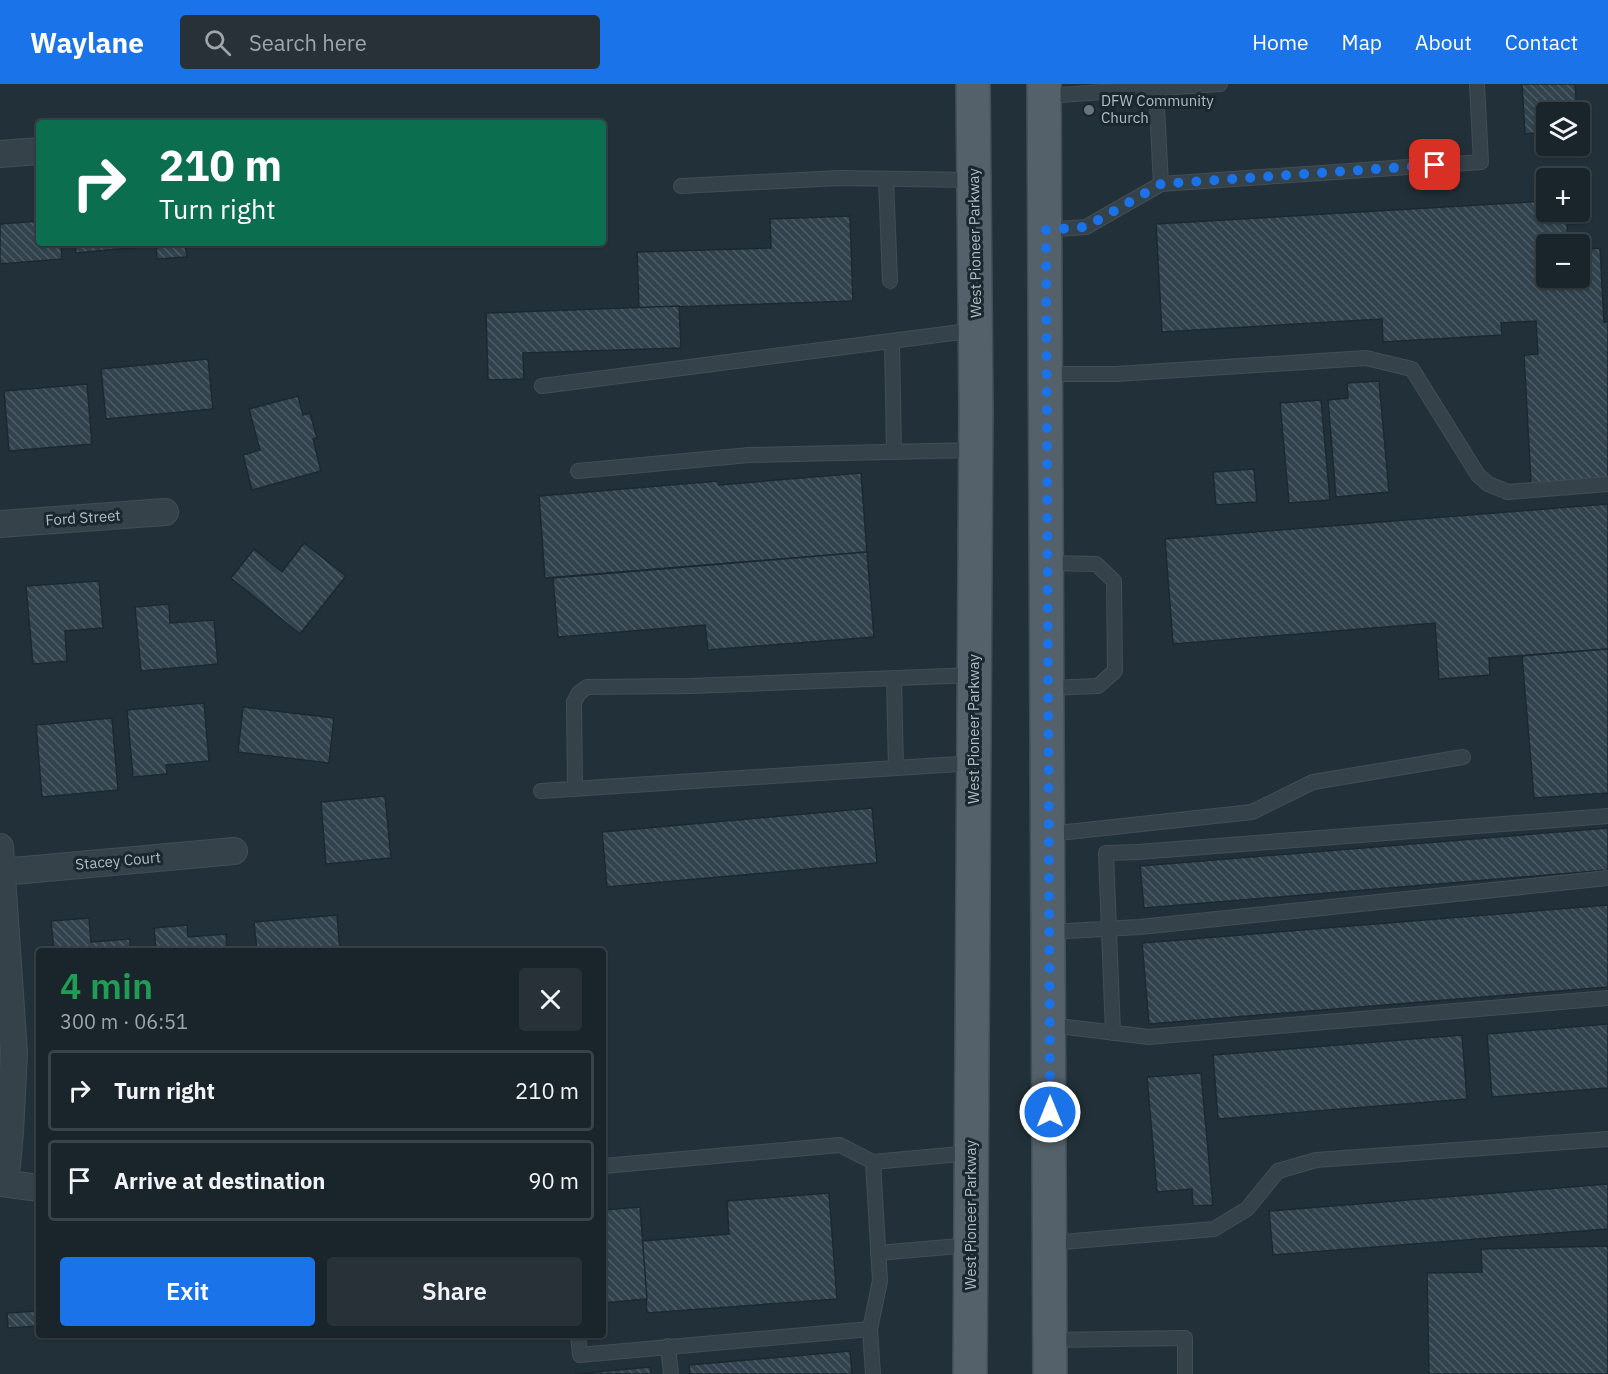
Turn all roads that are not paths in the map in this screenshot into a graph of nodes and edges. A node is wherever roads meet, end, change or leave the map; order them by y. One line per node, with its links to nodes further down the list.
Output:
1 (973, 84): 9 (main road, West Pioneer Parkway)
2 (1220, 84): 4 (lane)
3 (1477, 84): 10 (lane)
4 (1155, 88): 5 (lane); 10 (lane)
5 (1044, 90): 12 (main road)
6 (36, 151): 7 (street)
7 (0, 154)
8 (886, 178): 9 (lane); 11 (lane); 13 (lane)
9 (974, 180): 14 (main road, West Pioneer Parkway)
10 (1161, 184): 12 (lane)
11 (681, 186)
12 (1046, 230): 16 (main road)
13 (890, 281)
14 (976, 330): 15 (lane); 18 (main road, West Pioneer Parkway)
15 (892, 342): 17 (lane); 19 (lane)
16 (1046, 374): 21 (lane); 24 (main road)
17 (542, 386)
18 (976, 450): 19 (lane); 25 (main road, West Pioneer Parkway)
19 (894, 452): 20 (lane)
20 (578, 471)
21 (1608, 484)
22 (165, 512): 23 (street, Ford Street)
23 (0, 524)
24 (1047, 563): 27 (main road); 27 (lane)
25 (974, 675): 26 (lane); 29 (main road, West Pioneer Parkway)
26 (894, 678): 30 (lane); 31 (lane)
27 (1048, 688): 34 (main road)
28 (1463, 757): 34 (lane)
29 (974, 763): 30 (lane); 44 (main road, West Pioneer Parkway)
30 (896, 767): 31 (lane)
31 (575, 789): 32 (lane)
32 (541, 791)
33 (1608, 816): 38 (lane)
34 (1049, 834): 39 (main road)
35 (234, 851): 36 (street, Stacey Court)
36 (1, 859): 47 (street)
37 (1608, 878): 38 (lane)
38 (1108, 929): 39 (lane); 42 (lane)
39 (1049, 932): 41 (main road)
40 (1608, 998): 42 (lane)
41 (1050, 1025): 42 (lane); 49 (main road)
42 (1113, 1033)
43 (1608, 1139): 49 (lane)
44 (971, 1153): 45 (lane); 50 (main road, West Pioneer Parkway)
45 (873, 1162): 46 (lane); 51 (lane)
46 (606, 1166)
47 (0, 1181): 48 (street)
48 (36, 1187)
49 (1051, 1243): 54 (main road)
50 (971, 1245): 51 (lane); 58 (main road, West Pioneer Parkway)
51 (878, 1253): 52 (lane)
52 (870, 1329): 55 (lane); 57 (lane)
53 (578, 1338): 55 (lane)
54 (1050, 1340): 59 (main road); 60 (lane)
55 (668, 1346): 56 (lane)
56 (671, 1374)
57 (873, 1374)
58 (970, 1374)
59 (1050, 1374)
60 (1185, 1374)

